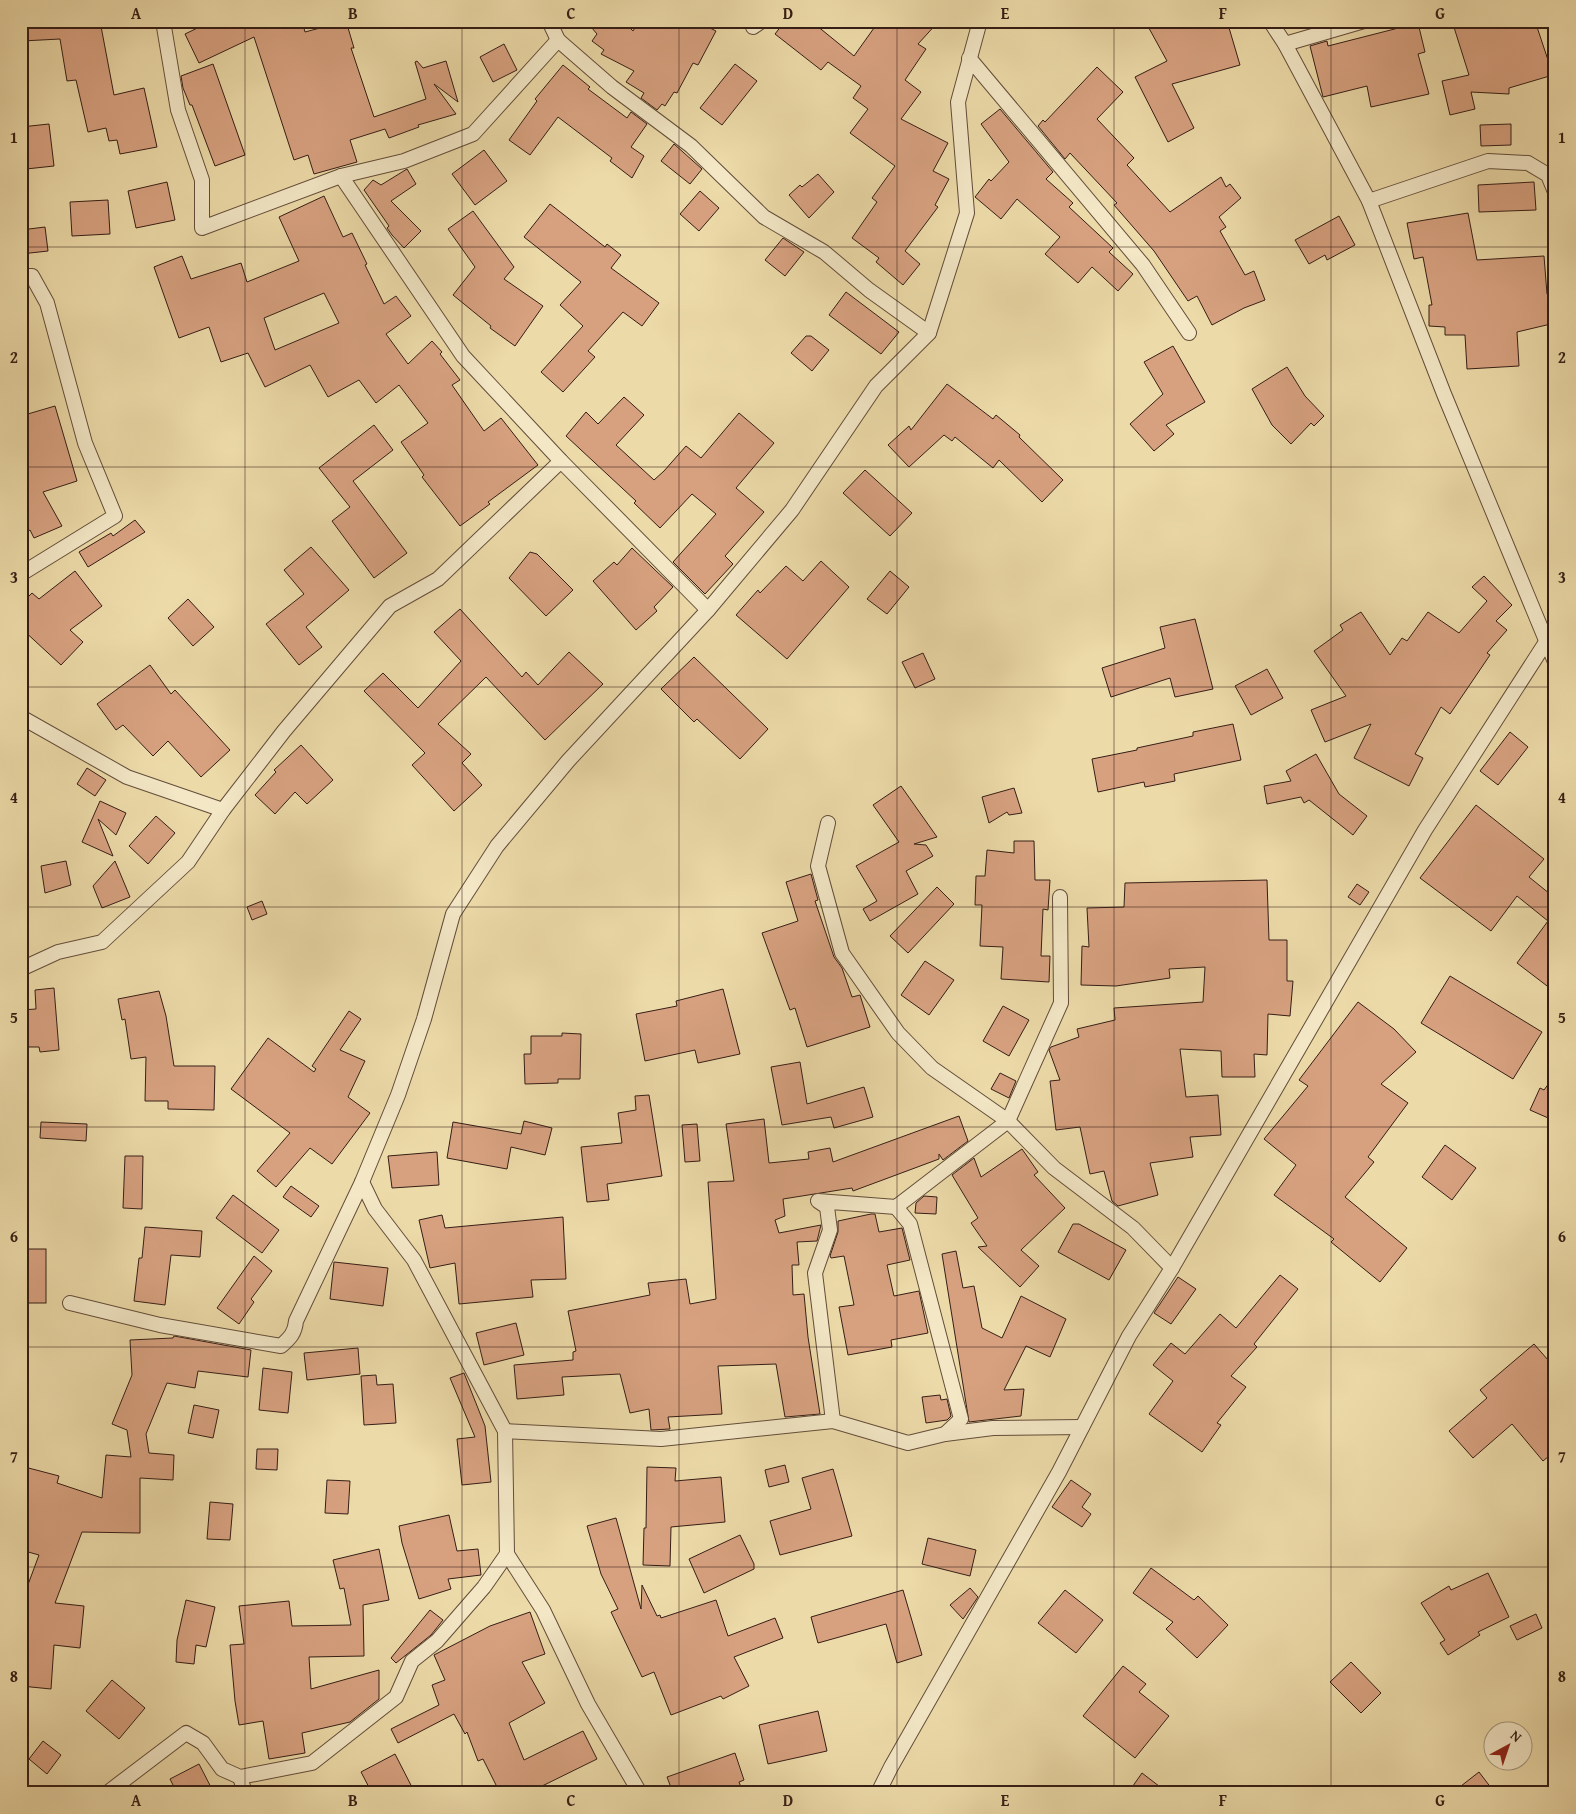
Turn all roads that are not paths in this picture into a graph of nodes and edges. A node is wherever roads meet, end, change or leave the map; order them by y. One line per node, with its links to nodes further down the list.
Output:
1 (163, 21): 9 (street)
2 (549, 21): 6 (street)
3 (980, 21): 8 (street)
4 (1270, 21): 7 (street)
5 (1364, 21): 7 (street)
6 (558, 40): 9 (street); 13 (street)
7 (1285, 44): 11 (street)
8 (969, 58): 13 (street); 14 (street)
9 (342, 176): 15 (street)
10 (1555, 192): 11 (street)
11 (1369, 201): 19 (street)
12 (21, 276): 16 (street)
13 (929, 333): 17 (street)
14 (1189, 333)
15 (560, 461): 17 (street); 22 (street)
16 (21, 574)
17 (708, 610): 27 (street)
18 (1555, 628): 19 (street)
19 (1548, 641): 20 (street); 29 (street)
20 (1555, 662)
21 (21, 717): 22 (street)
22 (223, 810): 25 (street)
23 (828, 823): 26 (street)
24 (1060, 897): 26 (street)
25 (21, 969)
26 (1008, 1121): 28 (street); 29 (street)
27 (362, 1182): 30 (street); 33 (street)
28 (896, 1207): 31 (street); 34 (street)
29 (1172, 1268): 32 (street)
30 (70, 1303)
31 (833, 1422): 33 (street); 34 (street)
32 (1082, 1427): 34 (street); 40 (street)
33 (505, 1431): 35 (street)
34 (945, 1434)
35 (507, 1554): 36 (street); 39 (street)
36 (240, 1777): 37 (street); 38 (street)
37 (107, 1793)
38 (245, 1793)
39 (640, 1793)
40 (878, 1793)

